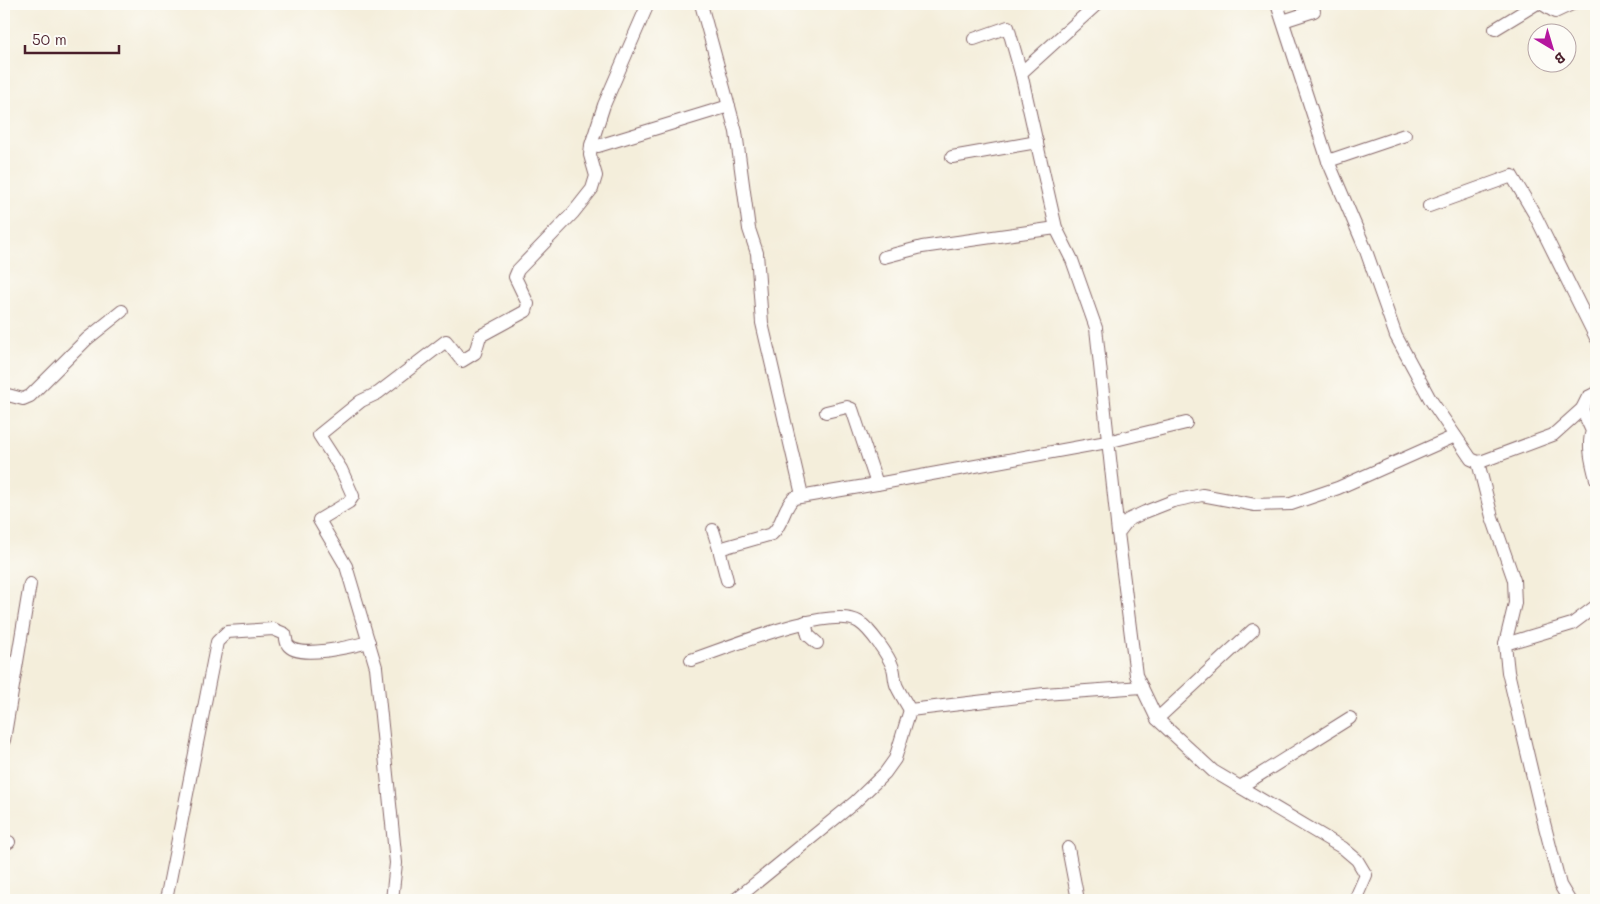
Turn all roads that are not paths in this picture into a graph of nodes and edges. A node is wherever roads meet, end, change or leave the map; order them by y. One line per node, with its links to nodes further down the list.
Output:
1 (701, 4): 13 (street)
2 (1097, 4): 12 (street)
3 (1277, 4): 9 (street)
4 (1536, 4): 10 (street)
5 (1542, 4): 6 (street)
6 (1572, 4)
7 (643, 6): 43 (street)
8 (1314, 11): 9 (street)
9 (1283, 22): 18 (street)
10 (1495, 29)
11 (974, 39): 12 (street)
12 (1021, 74): 15 (street)
13 (729, 106): 16 (street); 34 (street)
14 (1405, 135): 18 (street)
15 (1037, 142): 17 (street); 20 (street)
16 (598, 146)
17 (952, 157)
18 (1328, 161): 29 (street)
19 (1429, 206): 23 (street)
20 (1056, 228): 21 (street); 30 (street)
21 (884, 257)
22 (122, 311): 25 (street)
23 (1596, 338)
24 (1596, 393): 26 (street)
25 (4, 394)
26 (1582, 410): 31 (street); 32 (street)
27 (826, 412): 33 (street)
28 (1186, 423): 30 (street)
29 (1455, 436): 31 (street); 36 (street)
30 (1107, 442): 33 (street); 36 (street)
31 (1478, 462): 45 (street)
32 (1596, 479)
33 (877, 484): 34 (street)
34 (802, 495): 37 (street)
35 (713, 530): 37 (street)
36 (1118, 533): 47 (street)
37 (719, 548): 38 (street)
38 (727, 580)
39 (30, 584): 51 (street)
40 (1596, 606): 45 (street)
41 (805, 622): 44 (street); 46 (street); 48 (street)
42 (1253, 630): 50 (street)
43 (369, 642): 54 (street); 55 (street)
44 (817, 642)
45 (1505, 644): 59 (street)
46 (691, 660)
47 (1142, 687): 48 (street); 50 (street)
48 (910, 710): 56 (street)
49 (1350, 718): 52 (street)
50 (1156, 719): 52 (street)
51 (4, 740)
52 (1240, 787): 58 (street)
53 (1068, 848): 57 (street)
54 (166, 900)
55 (392, 900)
56 (735, 900)
57 (1078, 900)
58 (1355, 900)
59 (1569, 900)

